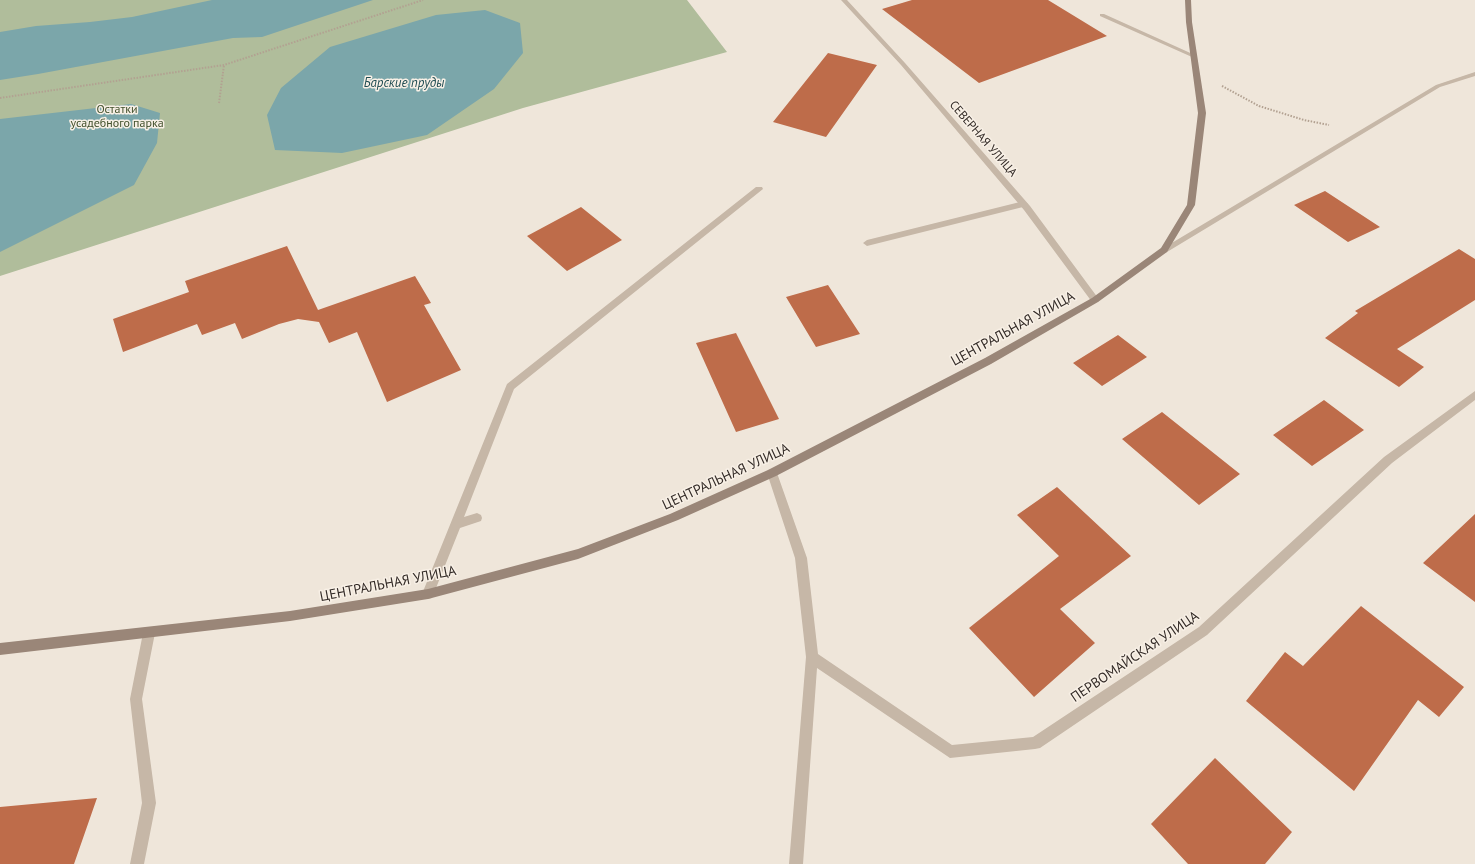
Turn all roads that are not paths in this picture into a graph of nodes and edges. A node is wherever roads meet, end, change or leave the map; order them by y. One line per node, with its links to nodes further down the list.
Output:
1 (844, 0): 7 (street, СЕВЕРНАЯ УЛИЦА)
2 (1188, 0): 4 (street, ЦЕНТРАЛЬНАЯ УЛИЦА)
3 (1102, 15): 4 (street)
4 (1195, 61): 9 (street, ЦЕНТРАЛЬНАЯ УЛИЦА)
5 (1475, 74): 9 (street)
6 (759, 188): 14 (street)
7 (1024, 204): 8 (street); 10 (street, СЕВЕРНАЯ УЛИЦА)
8 (867, 243)
9 (1164, 250): 10 (street, ЦЕНТРАЛЬНАЯ УЛИЦА)
10 (1095, 300): 12 (street, ЦЕНТРАЛЬНАЯ УЛИЦА)
11 (1475, 395): 18 (street, ПЕРВОМАЙСКАЯ УЛИЦА)
12 (772, 473): 15 (street, ЦЕНТРАЛЬНАЯ УЛИЦА); 18 (street)
13 (477, 518): 14 (street)
14 (456, 524): 15 (street)
15 (428, 594): 16 (street, ЦЕНТРАЛЬНАЯ УЛИЦА)
16 (149, 633): 17 (street, ЦЕНТРАЛЬНАЯ УЛИЦА); 19 (street)
17 (0, 649)
18 (812, 657): 20 (street)
19 (137, 864)
20 (796, 864)

